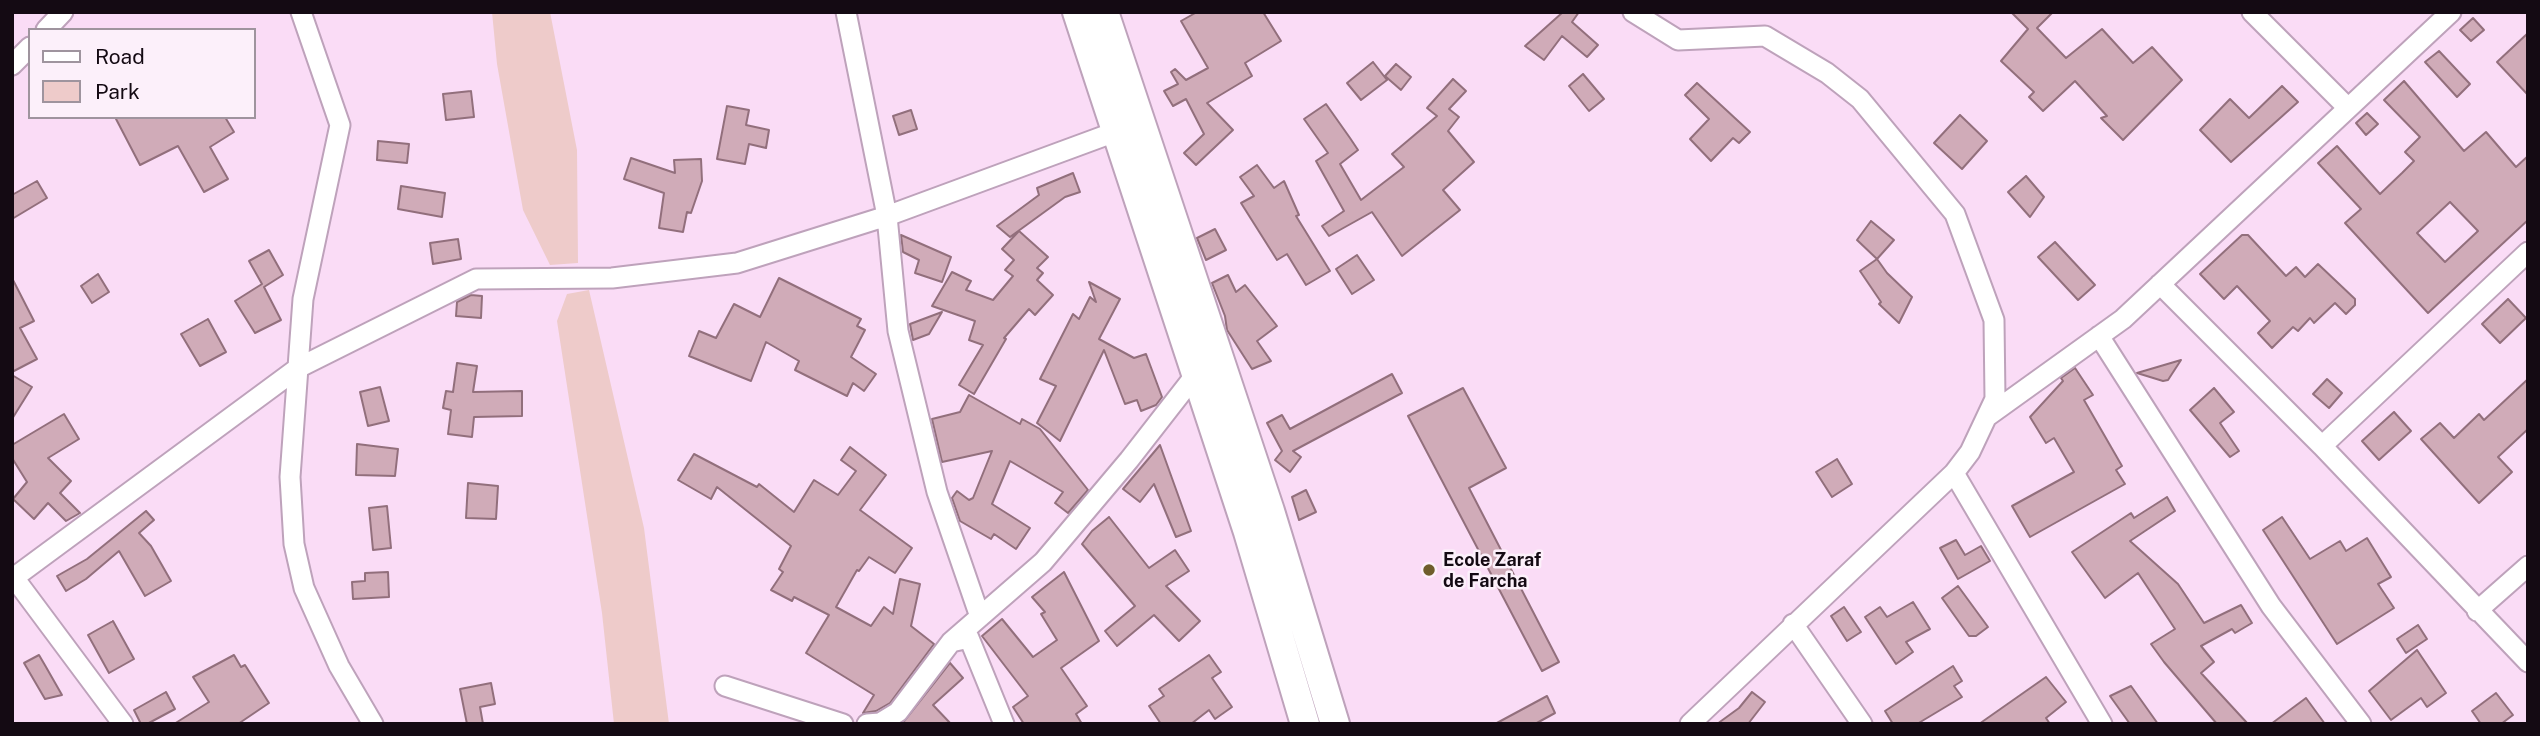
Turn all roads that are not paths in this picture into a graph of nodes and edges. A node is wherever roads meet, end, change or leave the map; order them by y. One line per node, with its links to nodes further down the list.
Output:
1 (62, 12): 9 (street)
2 (301, 12): 18 (street)
3 (846, 12): 14 (street)
4 (1077, 12): 13 (street)
5 (1104, 12): 31 (street)
6 (1633, 12): 20 (street)
7 (2252, 12): 12 (street)
8 (2451, 12): 12 (street)
9 (48, 28)
10 (28, 49): 11 (street)
11 (12, 65)
12 (2348, 108): 16 (street)
13 (1115, 132): 14 (street); 19 (street)
14 (887, 216): 18 (street); 26 (street)
15 (2528, 252): 21 (street)
16 (2160, 284): 17 (street); 21 (street)
17 (2099, 336): 20 (street); 43 (street)
18 (298, 368): 24 (street); 34 (street)
19 (1196, 374): 26 (street); 32 (street)
20 (1986, 418): 22 (street)
21 (2322, 446): 25 (street)
22 (1954, 473): 27 (street); 42 (street)
23 (2528, 566): 25 (street)
24 (13, 577): 33 (street)
25 (2477, 611): 29 (street)
26 (980, 617): 28 (street)
27 (1793, 624): 40 (street); 41 (street)
28 (951, 642): 36 (street); 37 (street)
29 (2528, 662)
30 (725, 686): 35 (street)
31 (1326, 690): 32 (street); 39 (street)
32 (1298, 697): 38 (street)
33 (123, 724)
34 (373, 724)
35 (843, 724)
36 (867, 724)
37 (1004, 724)
38 (1305, 724)
39 (1335, 724)
40 (1690, 724)
41 (1862, 724)
42 (2102, 724)
43 (2361, 724)

